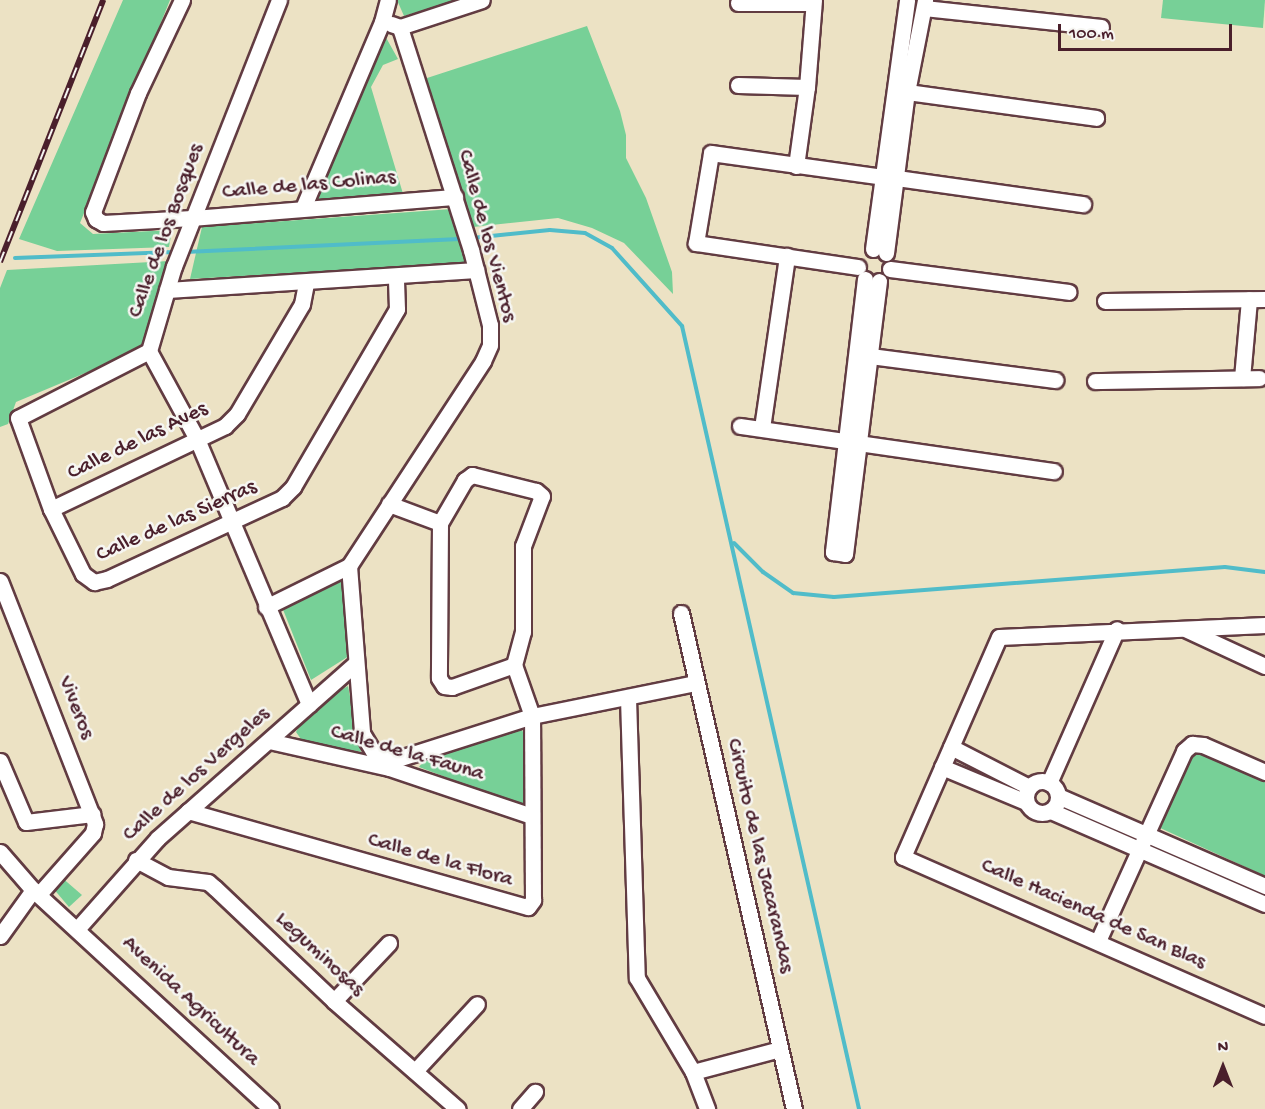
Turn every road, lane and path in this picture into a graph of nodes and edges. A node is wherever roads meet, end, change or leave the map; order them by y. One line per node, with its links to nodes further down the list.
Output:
1 (182, 0): 21 (street, Calle de las Colinas)
2 (279, 0): 21 (street, Calle de los Bosques)
3 (482, 0): 10 (street)
4 (907, 0): 14 (street)
5 (382, 1): 9 (street)
6 (813, 2): 7 (street); 13 (street)
7 (738, 3)
8 (924, 4): 11 (street); 14 (street)
9 (382, 21): 10 (street); 20 (street)
10 (400, 27): 18 (street, Calle de los Vientos)
11 (1101, 27)
12 (738, 85): 13 (street)
13 (807, 87): 16 (street)
14 (901, 91): 15 (street); 17 (street)
15 (1096, 118)
16 (796, 166): 17 (street); 23 (street)
17 (890, 178): 19 (street); 22 (street)
18 (455, 197): 20 (street, Calle de las Colinas); 25 (street, Calle de los Vientos)
19 (1083, 204)
20 (303, 208): 21 (street, Calle de las Colinas)
21 (192, 218): 29 (street, Calle de los Bosques)
22 (879, 251): 24 (street); 26 (street)
23 (788, 256): 26 (street); 41 (street)
24 (890, 269): 26 (street); 30 (street)
25 (476, 270): 27 (street); 45 (street, Calle de los Vientos)
26 (868, 275): 35 (street); 43 (street)
27 (396, 278): 28 (street); 47 (street, Calle de las Sierras)
28 (306, 283): 29 (street); 42 (street, Calle de las Aves)
29 (167, 290): 34 (street, Calle de los Bosques)
30 (1069, 292)
31 (1249, 299): 32 (street); 33 (street); 36 (street)
32 (1265, 299)
33 (1105, 301)
34 (149, 351): 42 (street, Calle de los Bosques); 46 (street, Calle de las Sierras)
35 (870, 356): 38 (street); 43 (street)
36 (1242, 378): 37 (street); 39 (street)
37 (1259, 378)
38 (1055, 380)
39 (1095, 381)
40 (740, 426): 41 (street)
41 (762, 428): 43 (street)
42 (197, 439): 46 (street, Calle de las Aves); 47 (street, Calle de los Bosques)
43 (853, 440): 43 (street); 44 (street)
44 (1054, 471)
45 (389, 504): 48 (street); 49 (street, Calle de los Vientos)
46 (51, 509): 47 (street, Calle de las Sierras)
47 (232, 522): 51 (street, Calle de los Bosques)
48 (440, 523): 59 (street); 59 (street)
49 (349, 566): 51 (street); 58 (street)
50 (0, 581): 53 (street, Viveros)
51 (266, 607): 63 (street, Calle de los Bosques)
52 (681, 613): 61 (street, Circuito de las Jacarandas)
53 (15, 619): 55 (street); 76 (street, Viveros)
54 (1265, 625): 57 (street)
55 (0, 626)
56 (1117, 629): 57 (street); 66 (street); 71 (street)
57 (1185, 629): 60 (street)
58 (355, 664): 63 (street, Calle de los Vergeles); 68 (street)
59 (514, 664): 64 (street, Calle de la Flora)
60 (1265, 666)
61 (695, 683): 62 (street); 92 (street, Circuito de las Jacarandas)
62 (628, 698): 64 (street); 94 (street)
63 (309, 704): 65 (street, Calle de los Vergeles)
64 (531, 716): 68 (street); 77 (street, Calle de la Flora)
65 (269, 741): 68 (street, Calle de la Fauna); 75 (street, Calle de los Vergeles)
66 (951, 747): 69 (street); 72 (street)
67 (0, 761): 76 (street)
68 (390, 764): 77 (street, Calle de la Fauna)
69 (942, 767): 73 (street); 87 (street, Calle Hacienda de San Blas)
70 (1265, 772): 78 (street)
71 (1049, 783): 72 (street); 74 (street)
72 (1029, 787): 73 (street)
73 (1026, 802): 74 (street)
74 (1055, 803): 78 (street); 79 (street)
75 (188, 810): 77 (street, Calle de la Flora); 81 (street, Calle de los Vergeles)
76 (93, 814): 83 (street)
77 (532, 816)
78 (1148, 835): 79 (street); 82 (street)
79 (1142, 850): 84 (street); 87 (street)
80 (0, 852): 83 (street, Avenida Agricultura)
81 (136, 860): 85 (street, Calle de los Vergeles); 89 (street, Leguminosas)
82 (1265, 886)
83 (36, 892): 85 (street, Avenida Agricultura); 86 (street)
84 (1265, 904)
85 (78, 928): 96 (street, Avenida Agricultura)
86 (0, 936)
87 (1098, 941): 91 (street, Calle Hacienda de San Blas)
88 (389, 943): 89 (street)
89 (334, 1001): 93 (street, Leguminosas)
90 (477, 1004): 93 (street)
91 (1265, 1016)
92 (780, 1049): 94 (street); 100 (street, Circuito de las Jacarandas)
93 (415, 1071): 97 (street, Leguminosas)
94 (693, 1072): 99 (street)
95 (535, 1092): 98 (street)
96 (271, 1109)
97 (458, 1109)
98 (520, 1109)
99 (707, 1109)
100 (794, 1109)

